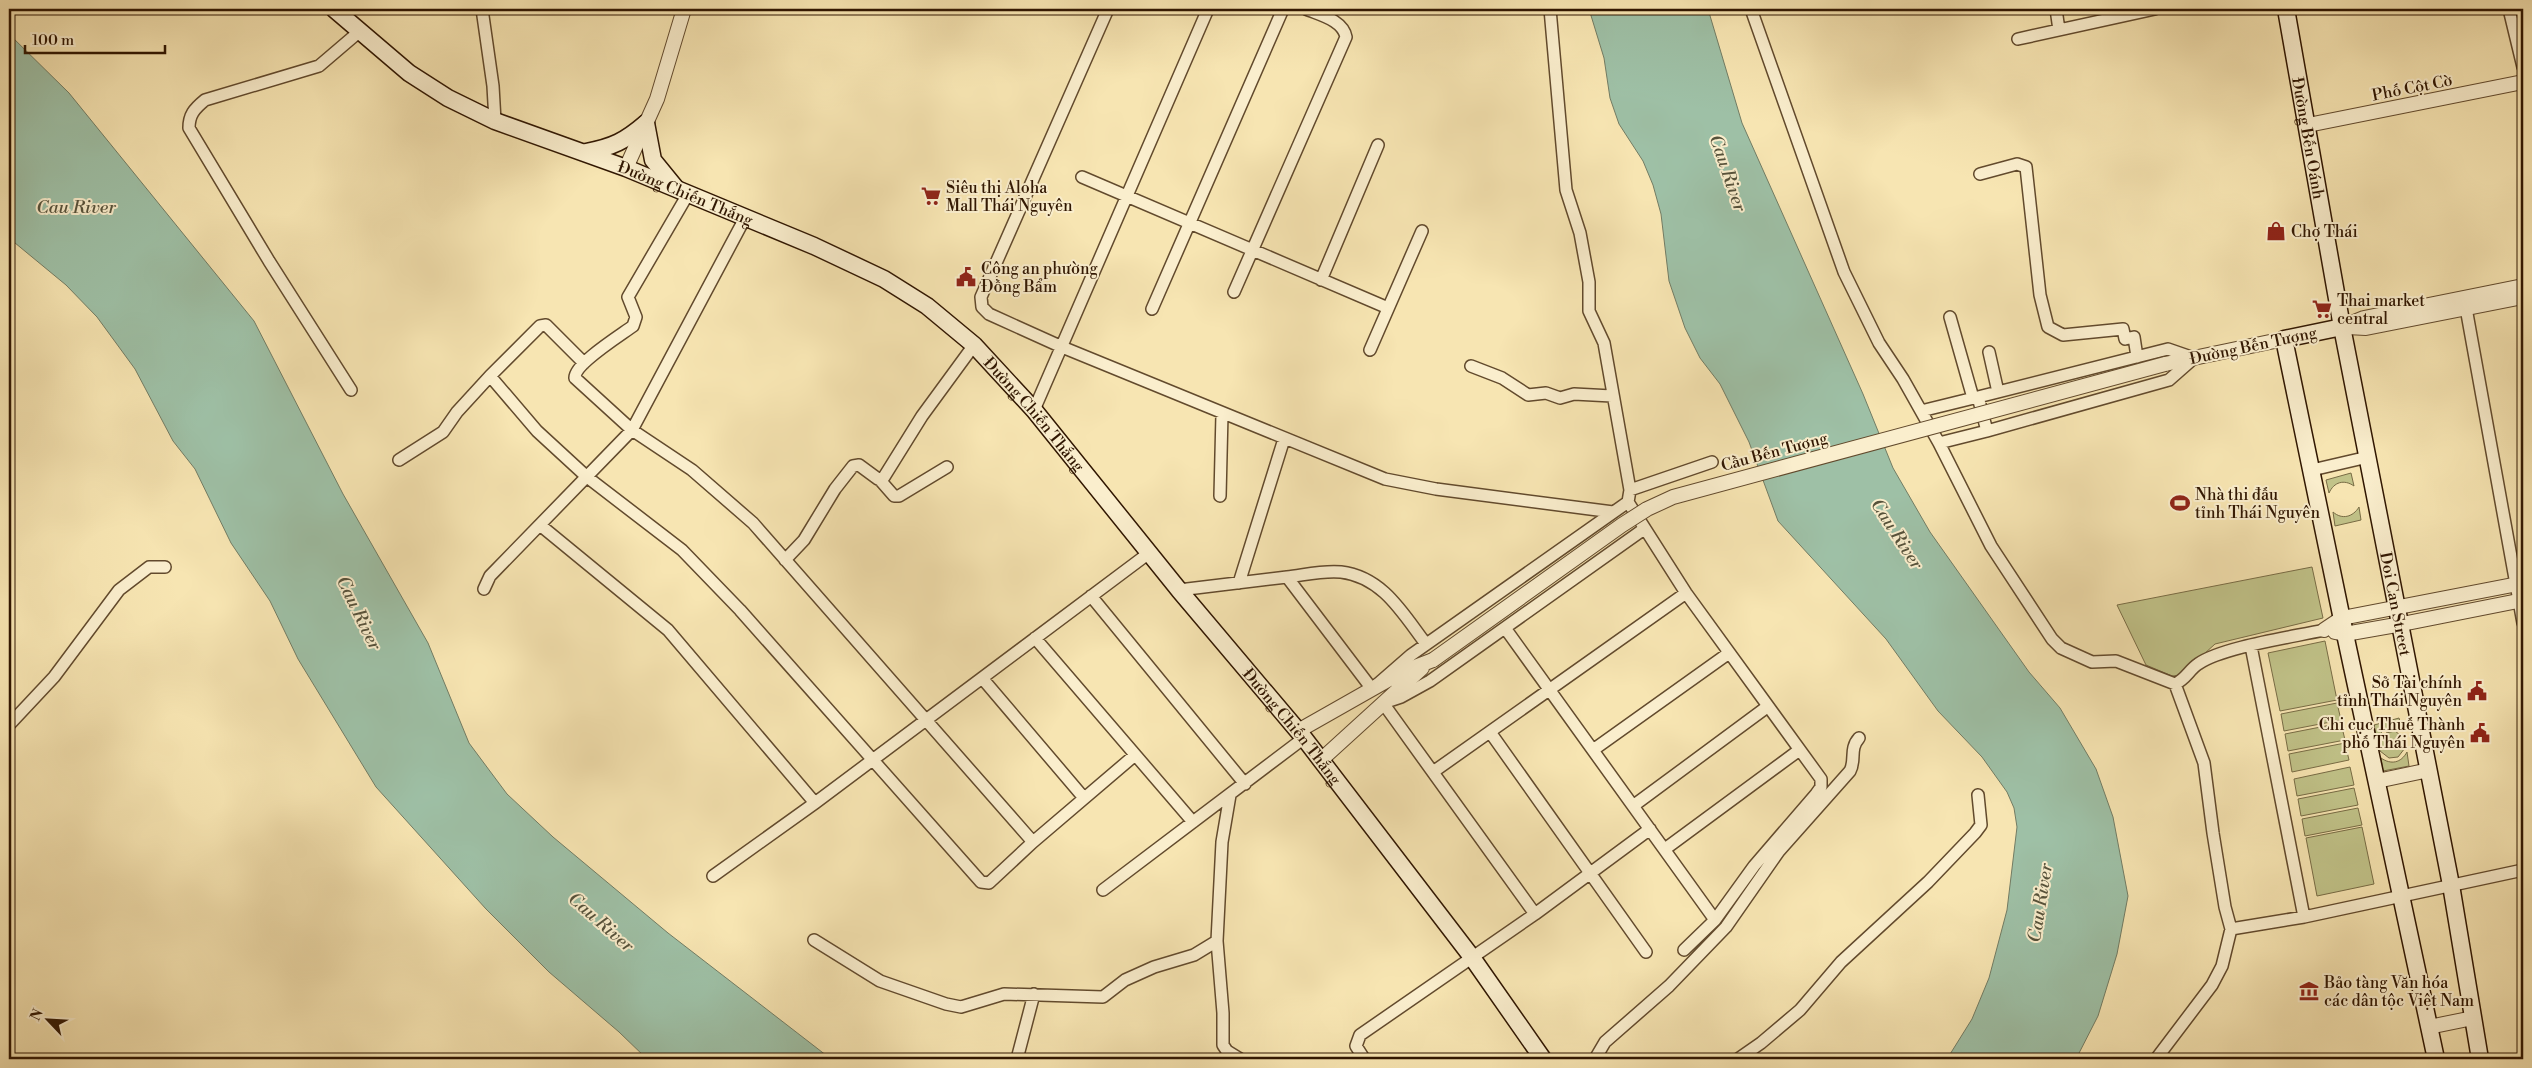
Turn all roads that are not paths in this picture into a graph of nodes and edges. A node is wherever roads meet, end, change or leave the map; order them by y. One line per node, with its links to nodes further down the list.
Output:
1 (334, 9): 15 (main road, Đường Chiến Thắng)
2 (482, 9): 19 (street)
3 (684, 9): 20 (street)
4 (1108, 9): 44 (street)
5 (1208, 9): 28 (street)
6 (1283, 9): 30 (street)
7 (1306, 9): 32 (street)
8 (1550, 9): 55 (street)
9 (1751, 9): 58 (street)
10 (2056, 9): 14 (street)
11 (2155, 9): 14 (street)
12 (2286, 9): 21 (main road, Đường Bến Oánh)
13 (2509, 9): 17 (street)
14 (2060, 30): 16 (street)
15 (360, 31): 19 (main road, Đường Chiến Thắng); 53 (street)
16 (2018, 39)
17 (2523, 67)
18 (2523, 82): 21 (street, Phố Cột Cờ)
19 (495, 121): 23 (main road, Đường Chiến Thắng)
20 (646, 123): 23 (main road); 24 (street); 27 (main road)
21 (2308, 124): 41 (main road, Đường Bến Oánh)
22 (1378, 145): 33 (street)
23 (586, 152): 24 (main road, Đường Chiến Thắng)
24 (626, 168): 27 (main road, Đường Chiến Thắng)
25 (1980, 174): 47 (street)
26 (1082, 177): 28 (street)
27 (682, 191): 29 (main road, Đường Chiến Thắng); 49 (street)
28 (1126, 197): 30 (street); 44 (street)
29 (745, 218): 43 (main road, Đường Chiến Thắng); 60 (street)
30 (1189, 224): 32 (street); 39 (street)
31 (1422, 231): 37 (street)
32 (1252, 250): 33 (street); 35 (street)
33 (1321, 280): 37 (street)
34 (2523, 286): 41 (street, Đường Bến Tượng)
35 (1234, 292)
36 (2523, 296): 38 (street, Đường Bến Tượng)
37 (1388, 308): 45 (street)
38 (2466, 308): 41 (street, Đường Bến Tượng); 81 (street)
39 (1152, 309)
40 (1950, 317): 56 (street)
41 (2342, 327): 42 (main road, Đường Bến Tượng); 64 (main road, Doi Can Street)
42 (2284, 339): 48 (street, Đường Bến Tượng); 68 (main road)
43 (974, 345): 57 (main road, Đường Chiến Thắng); 70 (street)
44 (1062, 347): 57 (street); 59 (street)
45 (1370, 350)
46 (1988, 352): 54 (street)
47 (2137, 357): 48 (street); 54 (street)
48 (2194, 358): 50 (street, Đường Bến Tượng); 61 (street)
49 (584, 363): 52 (street); 60 (street)
50 (2165, 364): 97 (street, Cầu Bến Tượng, bridge)
51 (1472, 366): 55 (street)
52 (490, 376): 65 (street); 69 (street)
53 (351, 390)
54 (1998, 392): 56 (street)
55 (1612, 396): 72 (street)
56 (1975, 398): 58 (street); 61 (street)
57 (1034, 410): 76 (main road, Đường Chiến Thắng)
58 (1921, 412): 63 (street)
59 (1222, 414): 62 (street); 71 (street)
60 (632, 430): 69 (street); 77 (street)
61 (1988, 430): 63 (street)
62 (1284, 439): 73 (street); 80 (street)
63 (1939, 443): 99 (street)
64 (2368, 457): 68 (street); 87 (main road, Doi Can Street)
65 (399, 460)
66 (1712, 462): 72 (street)
67 (946, 467): 70 (street)
68 (2312, 470): 90 (main road)
69 (587, 477): 74 (street); 112 (street)
70 (880, 480): 77 (street)
71 (1220, 496)
72 (1629, 496): 73 (street); 75 (street)
73 (1613, 512): 94 (street)
74 (540, 525): 82 (street); 121 (street)
75 (1644, 529): 84 (street); 91 (street)
76 (1149, 553): 83 (main road, Đường Chiến Thắng); 85 (street)
77 (785, 560): 104 (street)
78 (165, 567): 105 (street)
79 (1287, 577): 80 (street); 94 (street); 100 (street)
80 (1238, 583): 83 (street)
81 (2520, 583): 86 (street); 87 (street)
82 (484, 590)
83 (1179, 590): 107 (main road, Đường Chiến Thắng)
84 (1686, 593): 96 (street); 101 (street)
85 (1091, 596): 93 (street); 117 (street)
86 (2521, 600): 88 (street); 89 (street)
87 (2397, 606): 89 (main road, Doi Can Street); 90 (street)
88 (2523, 623)
89 (2402, 624): 90 (street); 114 (main road, Doi Can Street)
90 (2343, 626): 92 (street); 116 (main road)
91 (1505, 628): 101 (street); 102 (street)
92 (2324, 630): 95 (street)
93 (1035, 638): 98 (street); 111 (street)
94 (1426, 644): 100 (street)
95 (2251, 646): 99 (street); 134 (street)
96 (1728, 653): 103 (street); 109 (street)
97 (1433, 660): 100 (street); 102 (street)
98 (982, 678): 104 (street); 120 (street)
99 (2175, 684): 136 (street)
100 (1372, 689): 107 (street)
101 (1550, 689): 106 (street); 109 (street)
102 (1383, 703): 113 (street); 115 (street)
103 (1767, 707): 110 (street); 122 (street)
104 (925, 721): 112 (street); 125 (street)
105 (9, 724)
106 (1490, 732): 115 (street); 128 (street)
107 (1301, 734): 113 (main road, Đường Chiến Thắng); 117 (street)
108 (1859, 738): 149 (street)
109 (1593, 750): 122 (street)
110 (1798, 750): 126 (street); 135 (street)
111 (1136, 755): 120 (street); 123 (street)
112 (873, 760): 121 (street); 125 (street)
113 (1321, 760): 141 (main road, Đường Chiến Thắng)
114 (2429, 770): 116 (street); 130 (main road, Doi Can Street)
115 (1433, 772): 133 (street)
116 (2377, 781): 132 (main road)
117 (1245, 784): 118 (street)
118 (1230, 795): 123 (street); 138 (street)
119 (1978, 795): 150 (street)
120 (1084, 798): 125 (street)
121 (815, 803): 129 (street)
122 (1633, 806): 124 (street)
123 (1193, 822): 131 (street)
124 (1650, 829): 126 (street); 128 (street)
125 (1033, 842)
126 (1664, 849): 135 (street)
127 (2523, 870): 130 (street)
128 (1591, 873): 133 (street); 140 (street)
129 (713, 876)
130 (2451, 885): 132 (street); 143 (main road, Doi Can Street)
131 (1103, 890)
132 (2402, 896): 134 (street); 144 (main road)
133 (1535, 914): 141 (street)
134 (2304, 917): 136 (street)
135 (1715, 920): 139 (street)
136 (2231, 929): 151 (street)
137 (814, 940): 142 (street)
138 (1217, 941): 142 (street); 147 (street)
139 (1684, 950)
140 (1646, 952)
141 (1471, 956): 145 (street); 148 (main road, Đường Chiến Thắng)
142 (1034, 994): 146 (street)
143 (2473, 1018): 144 (street); 153 (main road, Doi Can Street)
144 (2429, 1027): 152 (main road)
145 (1361, 1058)
146 (1017, 1059)
147 (1237, 1059)
148 (1543, 1059)
149 (1595, 1059)
150 (1738, 1059)
151 (2156, 1059)
152 (2436, 1059)
153 (2480, 1059)

